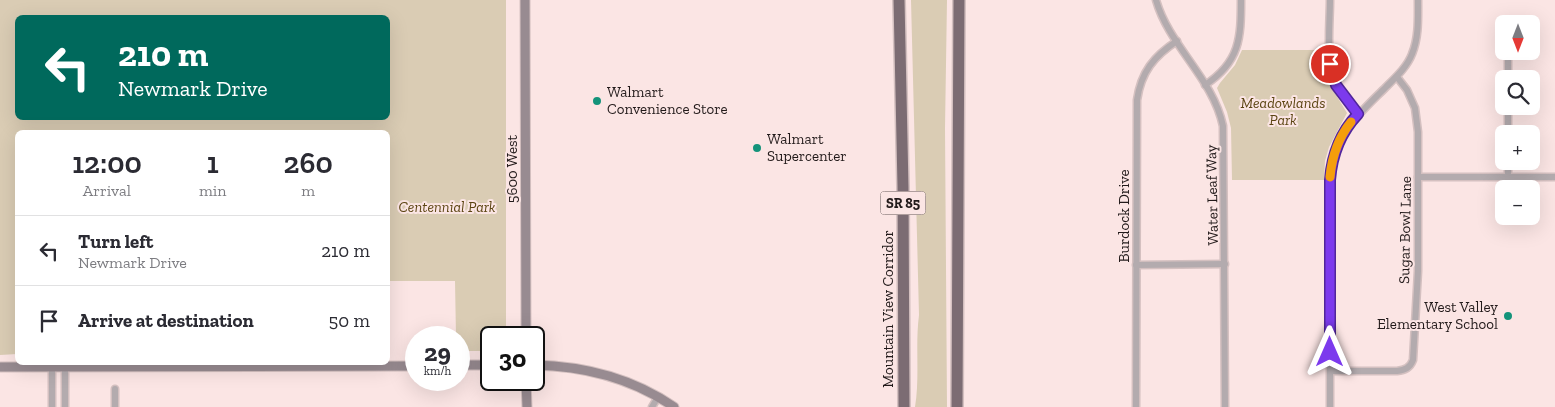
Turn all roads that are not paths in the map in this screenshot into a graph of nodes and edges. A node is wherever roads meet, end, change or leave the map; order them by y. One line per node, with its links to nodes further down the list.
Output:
1 (525, 0): 18 (main road, 5600 West)
2 (899, 0): 34 (highway, Mountain View Corridor / SR 85)
3 (959, 0): 35 (highway)
4 (1156, 0): 8 (street, Water Leaf Way)
5 (1241, 0): 10 (street)
6 (1330, 0): 11 (street)
7 (1418, 0): 9 (street)
8 (1177, 41): 10 (street, Water Leaf Way); 17 (street, Burdock Drive)
9 (1397, 77): 11 (street); 13 (street, Sugar Bowl Lane)
10 (1205, 85): 16 (street, Water Leaf Way)
11 (1358, 114): 24 (street)
12 (1508, 170): 14 (street)
13 (1418, 177): 14 (street); 24 (street, Sugar Bowl Lane)
14 (1508, 177): 15 (street)
15 (1555, 177)
16 (1225, 264): 17 (street); 37 (street, Water Leaf Way)
17 (1136, 265): 36 (street, Burdock Drive)
18 (526, 326)
19 (545, 365): 27 (main road)
20 (405, 366): 23 (main road)
21 (0, 367): 22 (main road)
22 (52, 367): 23 (main road); 28 (street)
23 (65, 367): 29 (street)
24 (1330, 371): 38 (street)
25 (115, 389): 30 (street)
26 (526, 391): 31 (main road)
27 (658, 397): 32 (street); 33 (main road)
28 (52, 407)
29 (65, 407)
30 (115, 407)
31 (526, 407)
32 (652, 407)
33 (674, 407)
34 (904, 407)
35 (957, 407)
36 (1136, 407)
37 (1225, 407)
38 (1330, 407)

